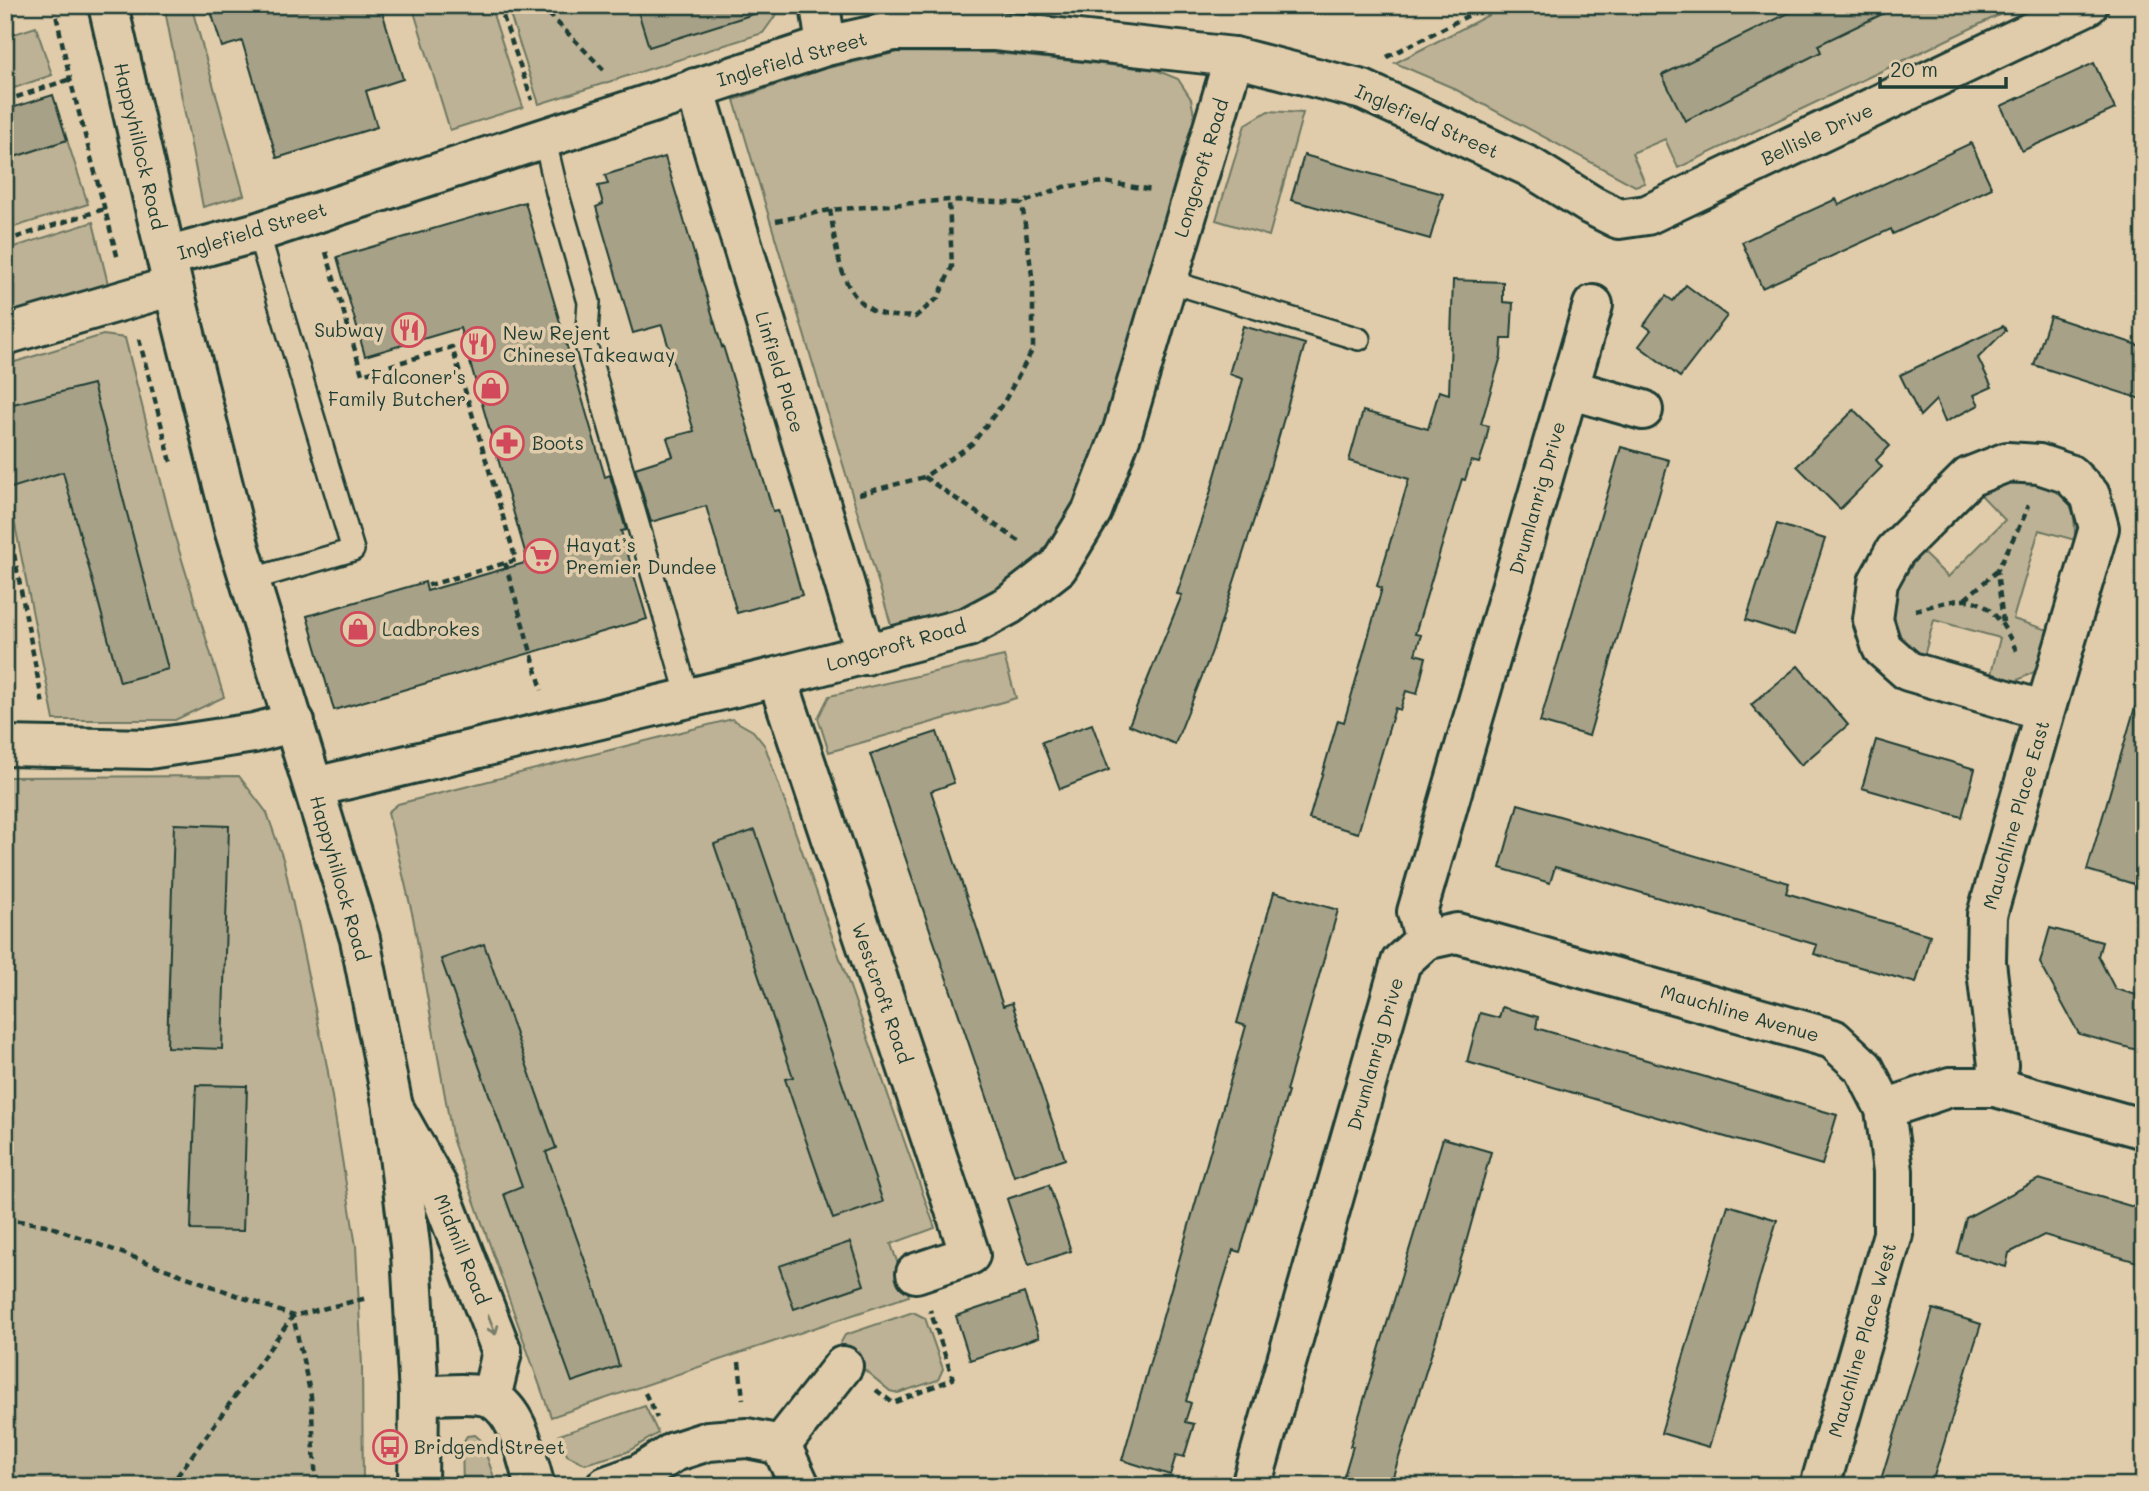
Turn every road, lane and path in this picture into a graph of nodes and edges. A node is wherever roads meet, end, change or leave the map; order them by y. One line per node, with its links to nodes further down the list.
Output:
1 (108, 5): 25 (street, Happyhillock Road)
2 (499, 5): 14 (path)
3 (540, 5): 13 (path)
4 (820, 5): 7 (street)
5 (1489, 5): 11 (path)
6 (2088, 5): 21 (street, Bellisle Drive)
7 (826, 46): 8 (street, Inglefield Street); 10 (street, Inglefield Street)
8 (1234, 57): 11 (street, Inglefield Street); 15 (street, Longcroft Road)
9 (70, 79): 12 (path)
10 (695, 89): 13 (street, Inglefield Street); 22 (street, Linfield Place)
11 (1363, 90): 21 (street, Inglefield Street)
12 (5, 101)
13 (640, 106): 14 (street, Inglefield Street)
14 (544, 137): 20 (street, Inglefield Street); 46 (lane)
15 (1192, 197): 17 (path); 26 (street, Longcroft Road)
16 (949, 200): 17 (path); 19 (path); 19 (path)
17 (1022, 203): 33 (path)
18 (104, 209): 24 (path)
19 (831, 210): 22 (path)
20 (315, 213): 23 (street, Inglefield Street); 36 (path)
21 (1619, 219)
22 (737, 228): 34 (street, Linfield Place)
23 (258, 232): 25 (street, Inglefield Street); 39 (lane)
24 (5, 242)
25 (169, 272): 28 (street); 39 (street, Happyhillock Road)
26 (1168, 281): 29 (lane); 37 (street, Longcroft Road)
27 (1593, 305): 30 (street, Drumlanrig Drive)
28 (5, 335)
29 (1359, 339)
30 (1569, 389): 31 (street); 53 (street, Drumlanrig Drive)
31 (1643, 410)
32 (2039, 464): 38 (path); 42 (street, Mauchline Place East); 47 (street, Mauchline Place East)
33 (925, 477): 34 (path); 37 (path)
34 (820, 504): 44 (street, Linfield Place)
35 (5, 507): 51 (path)
36 (505, 564): 40 (path); 49 (path)
37 (1058, 567): 44 (street, Longcroft Road)
38 (1997, 570): 41 (path); 43 (path)
39 (249, 580): 48 (street, Happyhillock Road)
40 (426, 586)
41 (1965, 599): 42 (path); 43 (path)
42 (1874, 620): 47 (street, Mauchline Place East)
43 (2003, 623): 47 (path)
44 (866, 655): 45 (street, Longcroft Road)
45 (777, 677): 46 (street, Longcroft Road); 59 (street, Westcroft Road)
46 (688, 697): 49 (street, Longcroft Road)
47 (2045, 711): 54 (street, Mauchline Place East)
48 (295, 722): 51 (street); 52 (street, Happyhillock Road)
49 (554, 730): 52 (street, Longcroft Road)
50 (5, 746): 51 (street)
51 (51, 747)
52 (315, 787): 55 (street, Happyhillock Road)
53 (1425, 940): 56 (street, Mauchline Avenue); 72 (street, Drumlanrig Drive)
54 (1995, 1087): 56 (street); 57 (street)
55 (393, 1107): 63 (street, Happyhillock Road); 64 (street, Midmill Road, one-way to 64)
56 (1885, 1109): 73 (street, Mauchline Place West)
57 (2144, 1129)
58 (5, 1220): 61 (path)
59 (921, 1287): 62 (path)
60 (367, 1298): 61 (path)
61 (293, 1316): 66 (path); 67 (path)
62 (843, 1366): 65 (street)
63 (419, 1396): 64 (street); 68 (street, Happyhillock Road)
64 (491, 1398): 69 (street)
65 (781, 1445): 70 (street); 71 (street)
66 (170, 1486)
67 (316, 1486)
68 (418, 1486)
69 (535, 1486)
70 (606, 1486)
71 (800, 1486)
72 (1251, 1486)
73 (1820, 1486)

